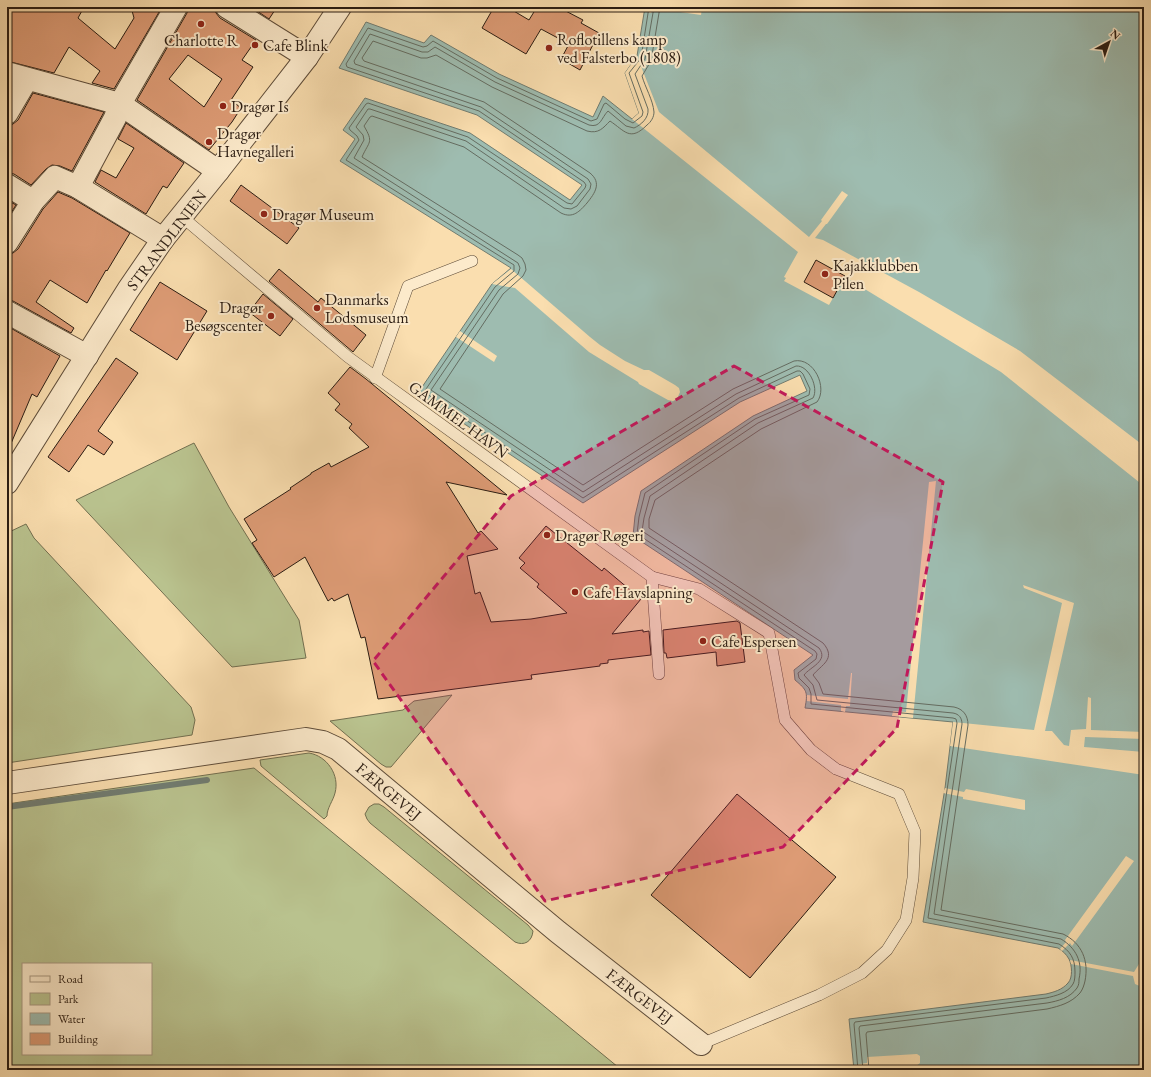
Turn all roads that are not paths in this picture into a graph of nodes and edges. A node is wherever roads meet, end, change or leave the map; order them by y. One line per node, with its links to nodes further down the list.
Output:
1 (176, 7): 6 (street)
2 (227, 7): 4 (street)
3 (340, 7): 4 (street, STRANDLINIEN)
4 (307, 57): 8 (street, STRANDLINIEN)
5 (17, 76): 6 (street); 7 (street)
6 (120, 104): 8 (street); 10 (street)
7 (7, 113)
8 (218, 171): 12 (street, STRANDLINIEN)
9 (7, 185): 11 (street)
10 (78, 187): 11 (street); 13 (street)
11 (33, 201): 14 (street)
12 (181, 216): 13 (street, STRANDLINIEN); 18 (lane, GAMMEL HAVN)
13 (163, 239): 17 (street, STRANDLINIEN)
14 (7, 242)
15 (472, 261): 18 (lane)
16 (7, 312): 17 (street)
17 (87, 356): 19 (street, STRANDLINIEN)
18 (376, 378): 20 (lane, GAMMEL HAVN)
19 (9, 475)
20 (652, 578): 21 (lane); 23 (lane)
21 (659, 674)
22 (7, 783): 23 (street, FÆRGEVEJ)
23 (701, 1044)

